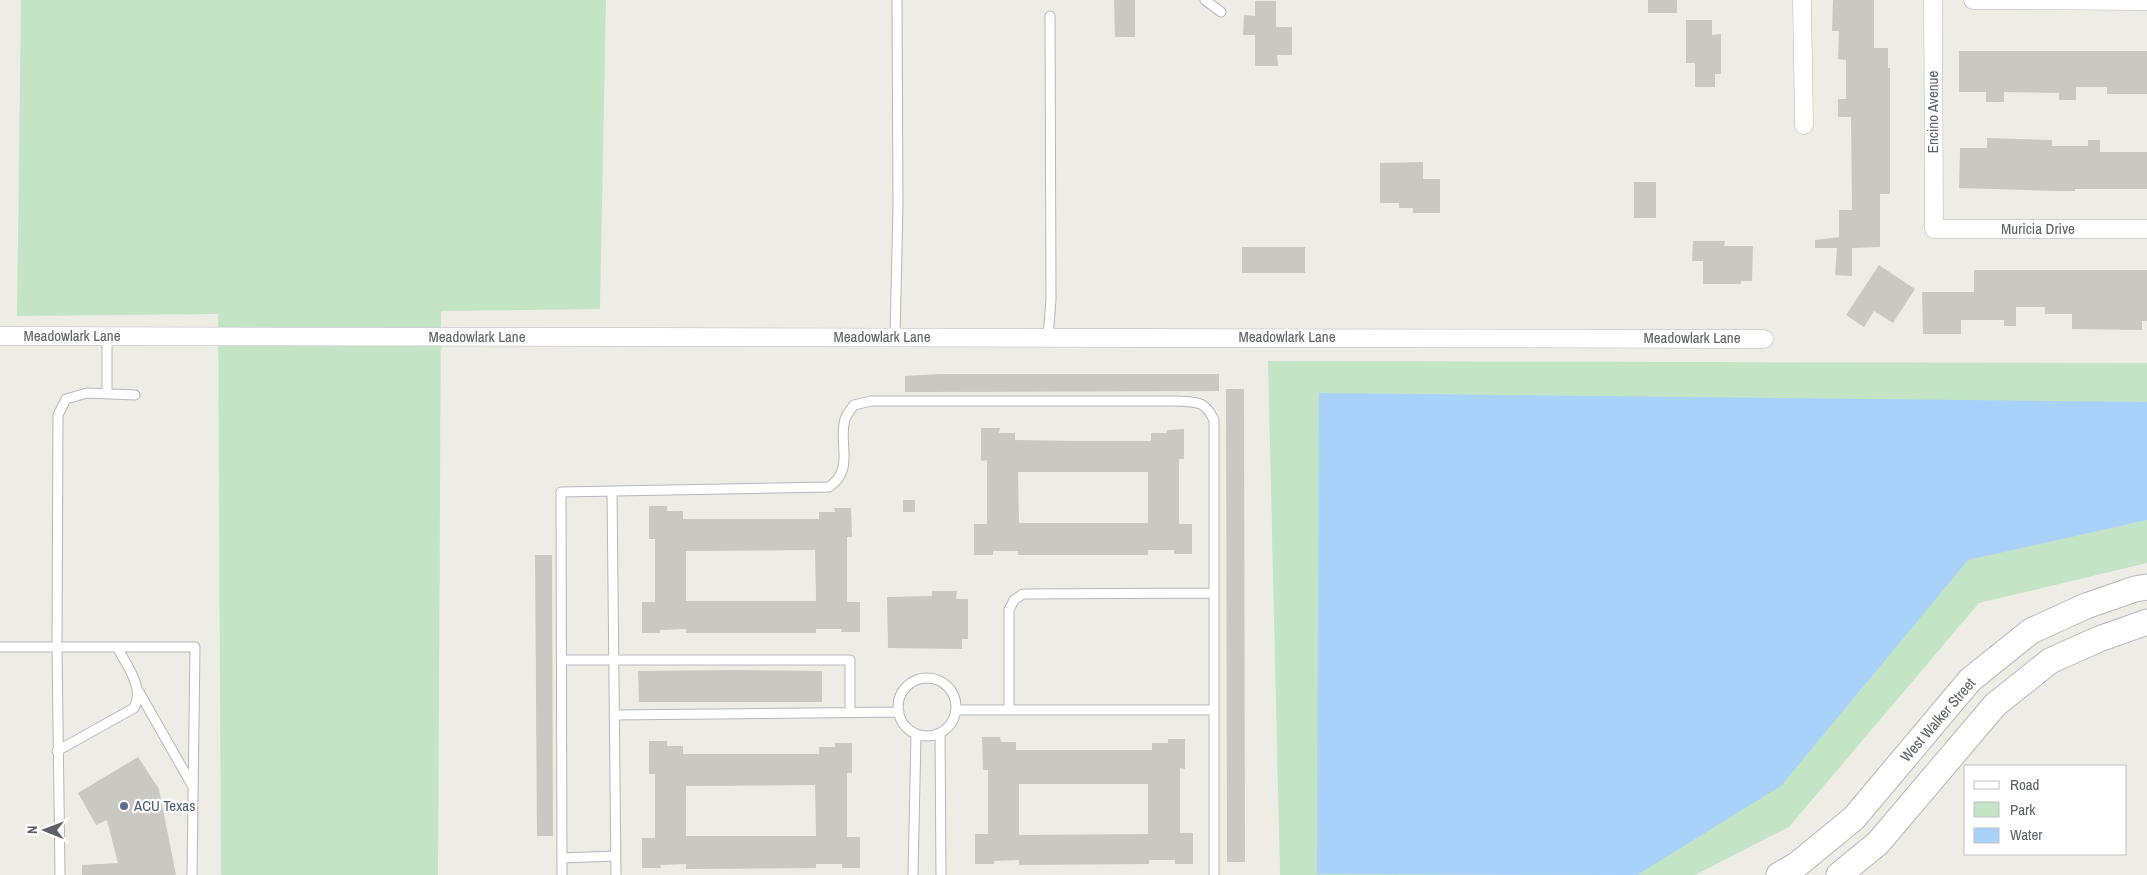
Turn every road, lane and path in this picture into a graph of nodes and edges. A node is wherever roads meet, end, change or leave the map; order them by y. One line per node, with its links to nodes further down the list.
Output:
1 (896, 0): 14 (lane)
2 (1205, 0): 7 (lane)
3 (1802, 0): 9 (street)
4 (1932, 0): 10 (street, Encino Avenue)
5 (1973, 0): 6 (street)
6 (2147, 1)
7 (1221, 12)
8 (1050, 16): 15 (lane)
9 (1804, 125)
10 (1934, 224): 11 (street, Muricia Drive)
11 (2147, 229)
12 (0, 336): 13 (street, Meadowlark Lane)
13 (106, 336): 14 (street, Meadowlark Lane); 17 (lane)
14 (895, 337): 15 (street, Meadowlark Lane)
15 (1048, 337): 16 (street, Meadowlark Lane)
16 (1764, 338)
17 (107, 394): 18 (lane); 23 (lane)
18 (135, 395)
19 (612, 492): 21 (lane); 26 (lane); 27 (lane)
20 (2147, 587): 41 (street, West Walker Street)
21 (1214, 593): 30 (lane); 31 (lane)
22 (2147, 622): 49 (street)
23 (56, 647): 24 (lane); 25 (lane); 37 (lane)
24 (117, 647): 28 (lane); 38 (lane)
25 (0, 648)
26 (562, 660): 27 (lane); 40 (lane)
27 (614, 660): 32 (lane); 34 (lane)
28 (139, 692): 37 (lane); 38 (lane)
29 (956, 710): 30 (lane); 33 (lane); 35 (lane)
30 (1009, 710): 31 (lane)
31 (1214, 710): 48 (lane)
32 (850, 712): 33 (lane); 34 (lane)
33 (899, 712): 36 (lane)
34 (614, 715): 39 (lane)
35 (940, 733): 36 (lane); 47 (lane)
36 (916, 734): 46 (lane)
37 (57, 751): 42 (lane)
38 (193, 787): 43 (lane)
39 (615, 856): 40 (lane); 45 (lane)
40 (562, 858): 44 (lane)
41 (1794, 871)
42 (60, 875)
43 (192, 875)
44 (562, 875)
45 (616, 875)
46 (913, 875)
47 (942, 875)
48 (1214, 875)
49 (1839, 875)

